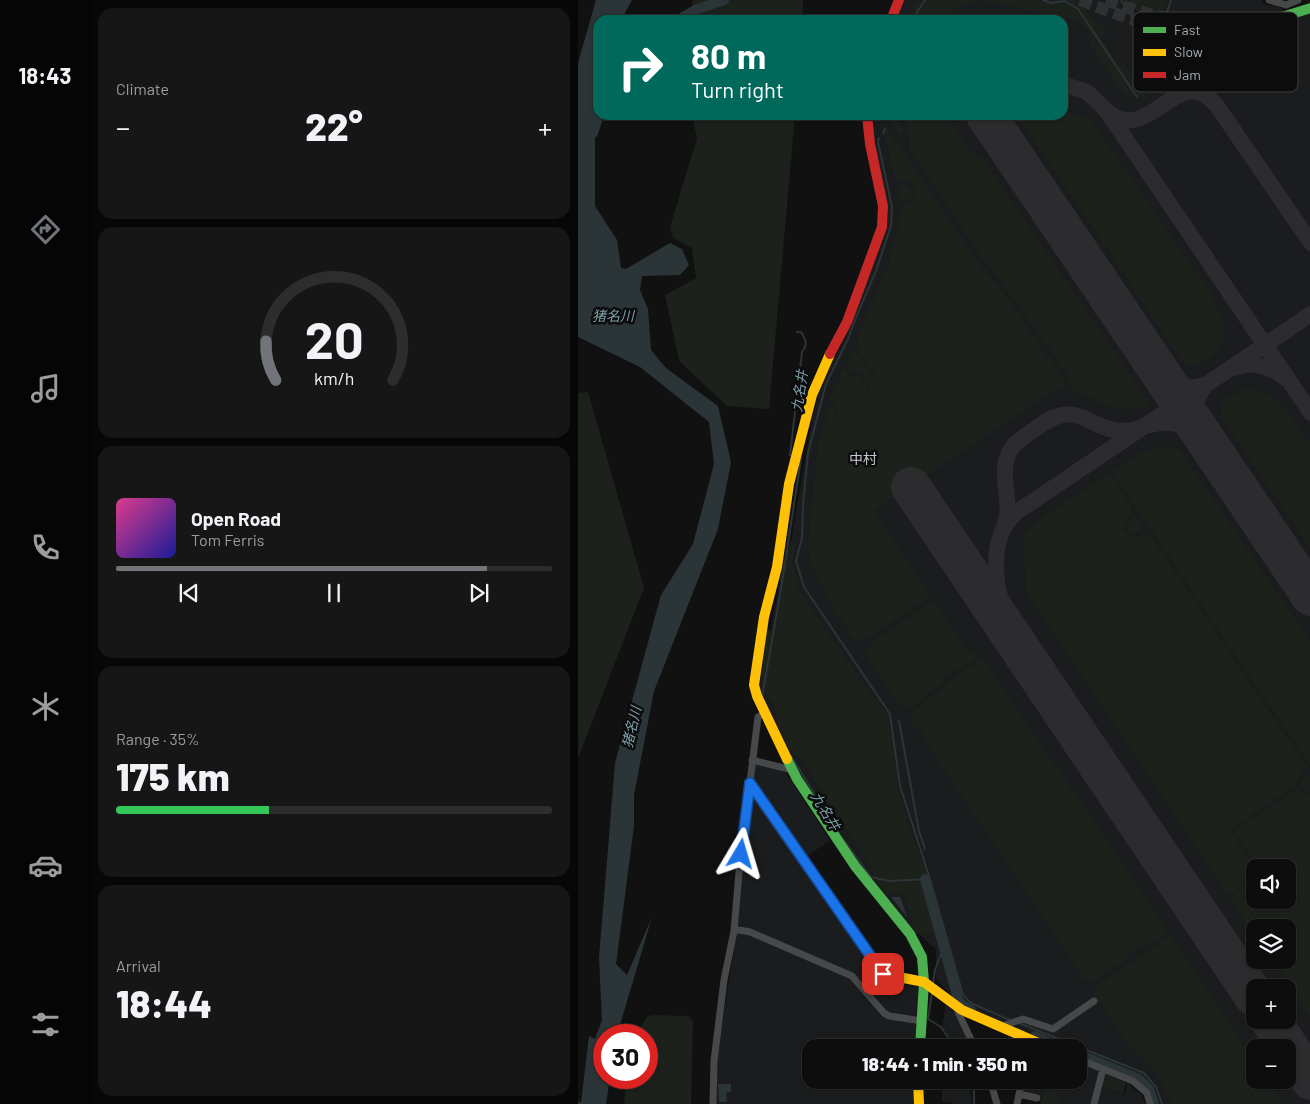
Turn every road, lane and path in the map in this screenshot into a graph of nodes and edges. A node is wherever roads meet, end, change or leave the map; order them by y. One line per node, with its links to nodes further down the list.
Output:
1 (899, 0): 6 (main road)
2 (1269, 0): 3 (street)
3 (1298, 0)
4 (1310, 8): 5 (main road)
5 (1297, 12)
6 (893, 15)
7 (1310, 17): 8 (main road)
8 (1298, 21)
9 (868, 120): 10 (main road)
10 (765, 713): 11 (street); 12 (main road)
11 (752, 760): 12 (street); 13 (street)
12 (792, 770): 15 (main road)
13 (750, 783): 14 (street); 15 (main road)
14 (734, 931): 18 (street); 30 (street)
15 (924, 982): 17 (main road); 18 (main road)
16 (1094, 1001): 19 (street)
17 (958, 1007): 19 (main road); 21 (street)
18 (922, 1021): 20 (main road)
19 (999, 1027): 22 (main road)
20 (921, 1039)
21 (971, 1039)
22 (1020, 1039)
23 (1087, 1063): 24 (street)
24 (1103, 1069): 34 (street); 35 (street)
25 (918, 1089): 31 (main road)
26 (992, 1089): 32 (street)
27 (1020, 1089): 28 (street)
28 (1019, 1094): 29 (street); 33 (street)
29 (1037, 1098)
30 (713, 1104)
31 (919, 1104)
32 (996, 1104)
33 (1017, 1104)
34 (1094, 1104)
35 (1150, 1104)

